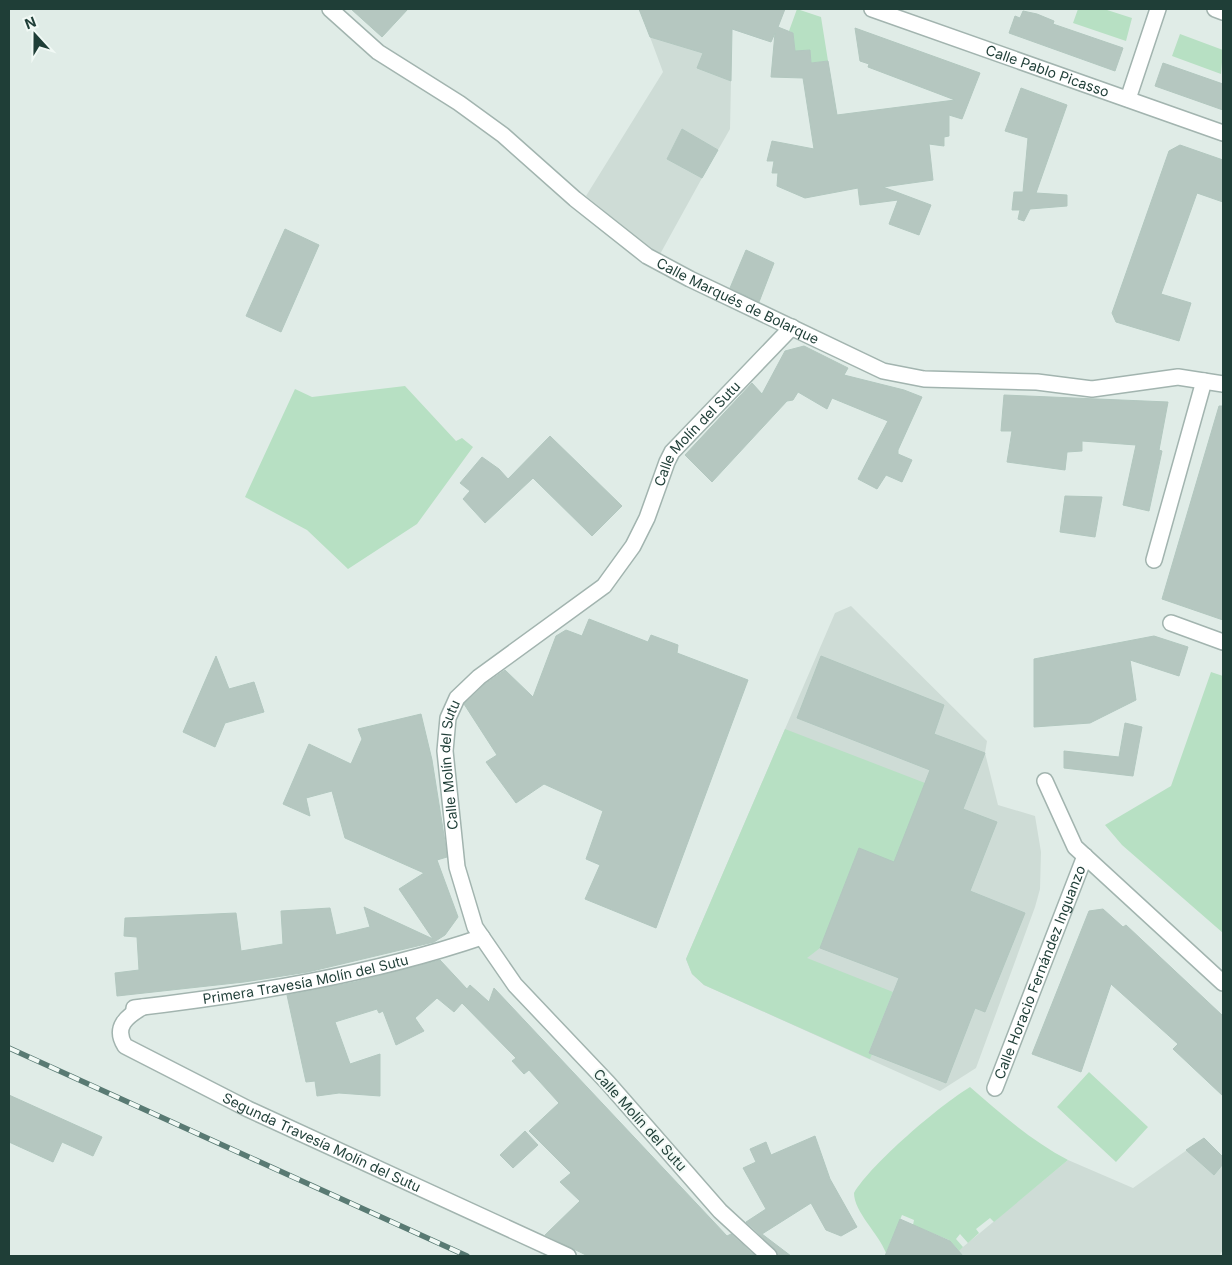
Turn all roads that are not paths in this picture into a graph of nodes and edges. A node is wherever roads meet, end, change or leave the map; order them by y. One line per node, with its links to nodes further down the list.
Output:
1 (330, 9): 8 (street, Calle Marqués de Bolarque)
2 (872, 9): 6 (street, Calle Pablo Picasso)
3 (1158, 9): 6 (street)
4 (1214, 9): 5 (street)
5 (1223, 12)
6 (1128, 99): 7 (street, Calle Pablo Picasso)
7 (1223, 133)
8 (792, 327): 9 (street, Calle Marqués de Bolarque); 16 (street, Calle Molín del Sutu)
9 (1204, 381): 10 (street, Calle Marqués de Bolarque); 11 (street)
10 (1223, 384)
11 (1154, 560)
12 (1171, 623): 13 (street)
13 (1223, 642)
14 (1045, 781): 15 (street, Calle Horacio Fernández Inguanzo)
15 (1085, 856): 17 (street, Calle Horacio Fernández Inguanzo); 20 (street, Calle Horacio Fernández Inguanzo)
16 (482, 937): 18 (street, Primera Travesía Molín del Sutu); 22 (street, Calle Molín del Sutu)
17 (1223, 983)
18 (144, 1007): 19 (street, Primera Travesía Molín del Sutu); 21 (street, Segunda Travesía Molín del Sutu)
19 (127, 1009)
20 (995, 1088)
21 (568, 1256)
22 (769, 1256)

